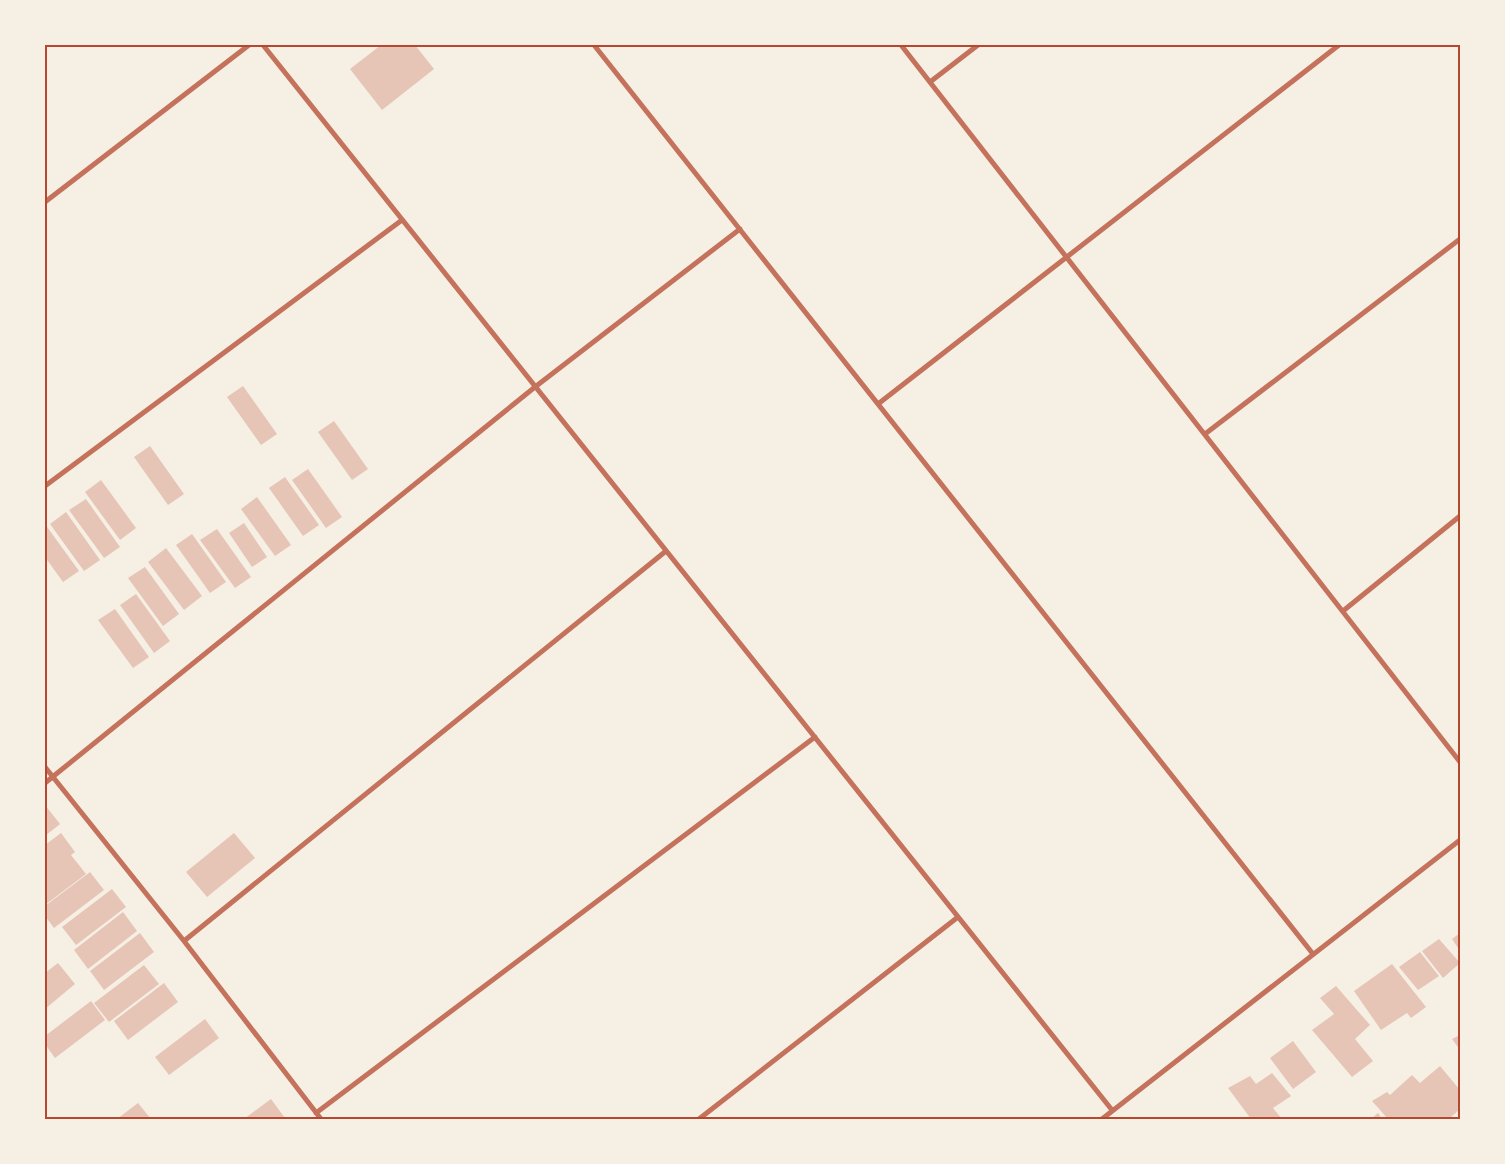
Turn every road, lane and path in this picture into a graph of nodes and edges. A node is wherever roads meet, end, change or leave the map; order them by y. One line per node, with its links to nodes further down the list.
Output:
1 (249, 45): 8 (street)
2 (263, 45): 9 (street)
3 (594, 45): 10 (street)
4 (901, 45): 7 (street)
5 (978, 45): 7 (street)
6 (1339, 45): 12 (street)
7 (930, 82): 12 (street)
8 (45, 202)
9 (402, 220): 13 (street); 16 (street)
10 (740, 229): 13 (street); 14 (street)
11 (1460, 239): 15 (street)
12 (1066, 257): 14 (street); 15 (street)
13 (535, 386): 18 (street); 23 (street)
14 (878, 404): 28 (street)
15 (1204, 434): 19 (street)
16 (45, 486)
17 (1460, 516): 19 (street)
18 (666, 551): 20 (street); 27 (street)
19 (1343, 611): 21 (street)
20 (815, 737): 26 (street); 30 (street)
21 (1460, 762)
22 (45, 767): 23 (street)
23 (54, 778): 24 (street); 27 (street)
24 (45, 783)
25 (1460, 840): 28 (street)
26 (958, 917): 29 (street); 32 (street)
27 (184, 940): 30 (street)
28 (1313, 954): 29 (street)
29 (1112, 1110): 33 (street)
30 (316, 1113): 31 (street)
31 (321, 1119)
32 (699, 1119)
33 (1102, 1119)

